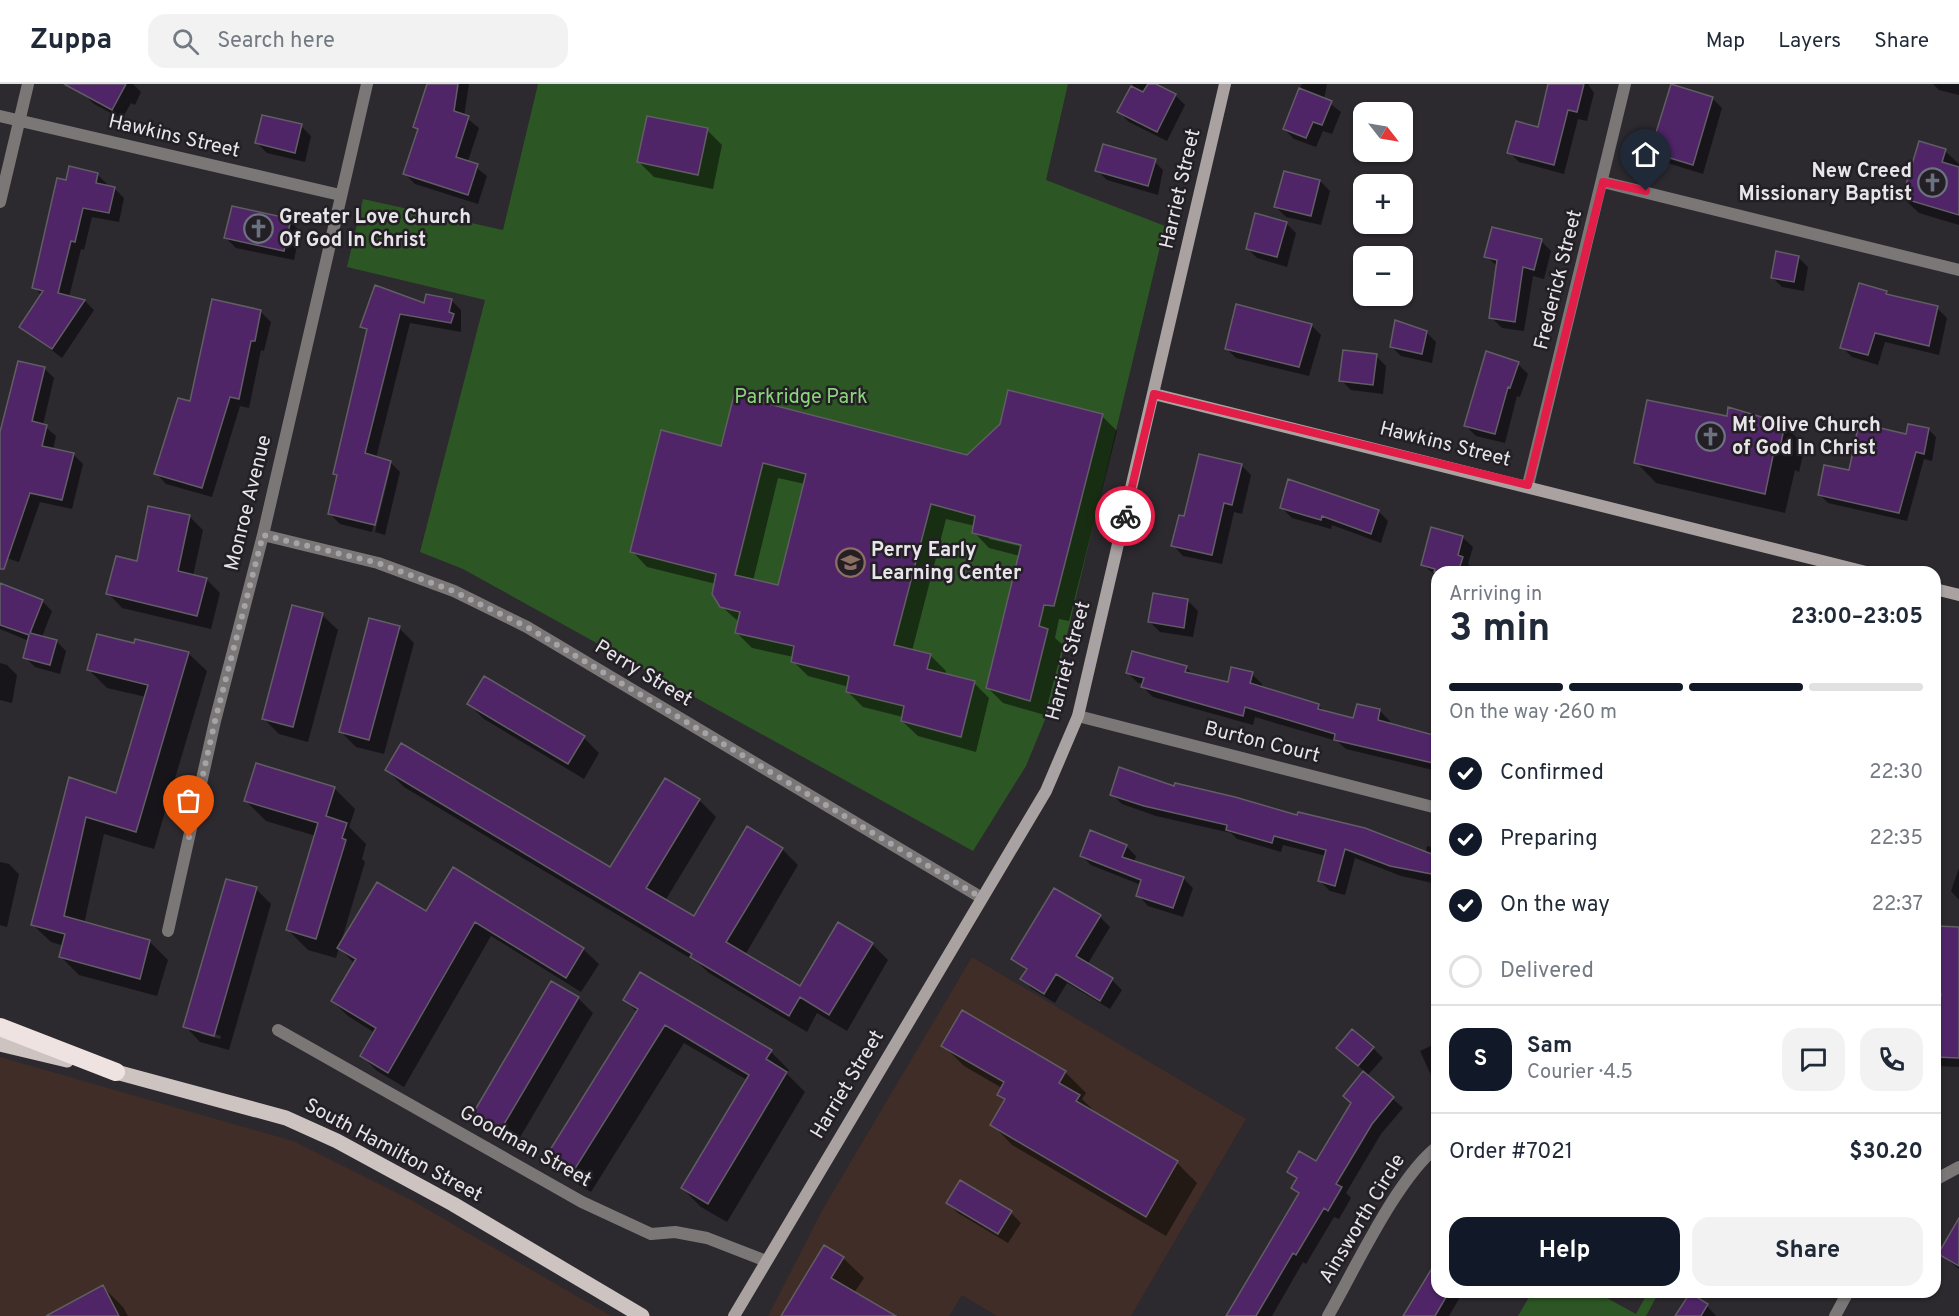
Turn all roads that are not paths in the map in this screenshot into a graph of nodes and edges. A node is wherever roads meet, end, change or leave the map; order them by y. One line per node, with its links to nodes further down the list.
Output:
1 (28, 84): 6 (street)
2 (367, 84): 8 (street, Monroe Avenue)
3 (1225, 84): 11 (street, Harriet Street)
4 (1625, 84): 7 (street, Frederick Street)
5 (0, 116): 6 (street, Hawkins Street)
6 (20, 121): 8 (street, Hawkins Street); 9 (street)
7 (1603, 182): 10 (street); 12 (street, Frederick Street)
8 (340, 195): 13 (street, Monroe Avenue)
9 (0, 202)
10 (1959, 270)
11 (1154, 394): 12 (street, Hawkins Street); 17 (street, Harriet Street)
12 (1528, 485): 14 (street, Hawkins Street)
13 (263, 535): 19 (street, Perry Street); 20 (street, Monroe Avenue)
14 (1843, 566)
15 (1941, 591): 16 (street)
16 (1959, 596)
17 (1078, 716): 18 (street, Burton Court); 19 (street, Harriet Street)
18 (1431, 806)
19 (982, 898): 28 (street, Harriet Street)
20 (168, 930)
21 (0, 1027): 24 (highway)
22 (278, 1030): 28 (street, Goodman Street)
23 (0, 1044): 24 (main road, South Hamilton Street)
24 (116, 1072): 30 (main road, South Hamilton Street)
25 (1431, 1152): 32 (street, Ainsworth Circle)
26 (1959, 1167): 27 (street)
27 (1941, 1177)
28 (766, 1262): 31 (street, Harriet Street)
29 (1844, 1298): 33 (street)
30 (642, 1316)
31 (734, 1316)
32 (1328, 1316)
33 (1834, 1316)

